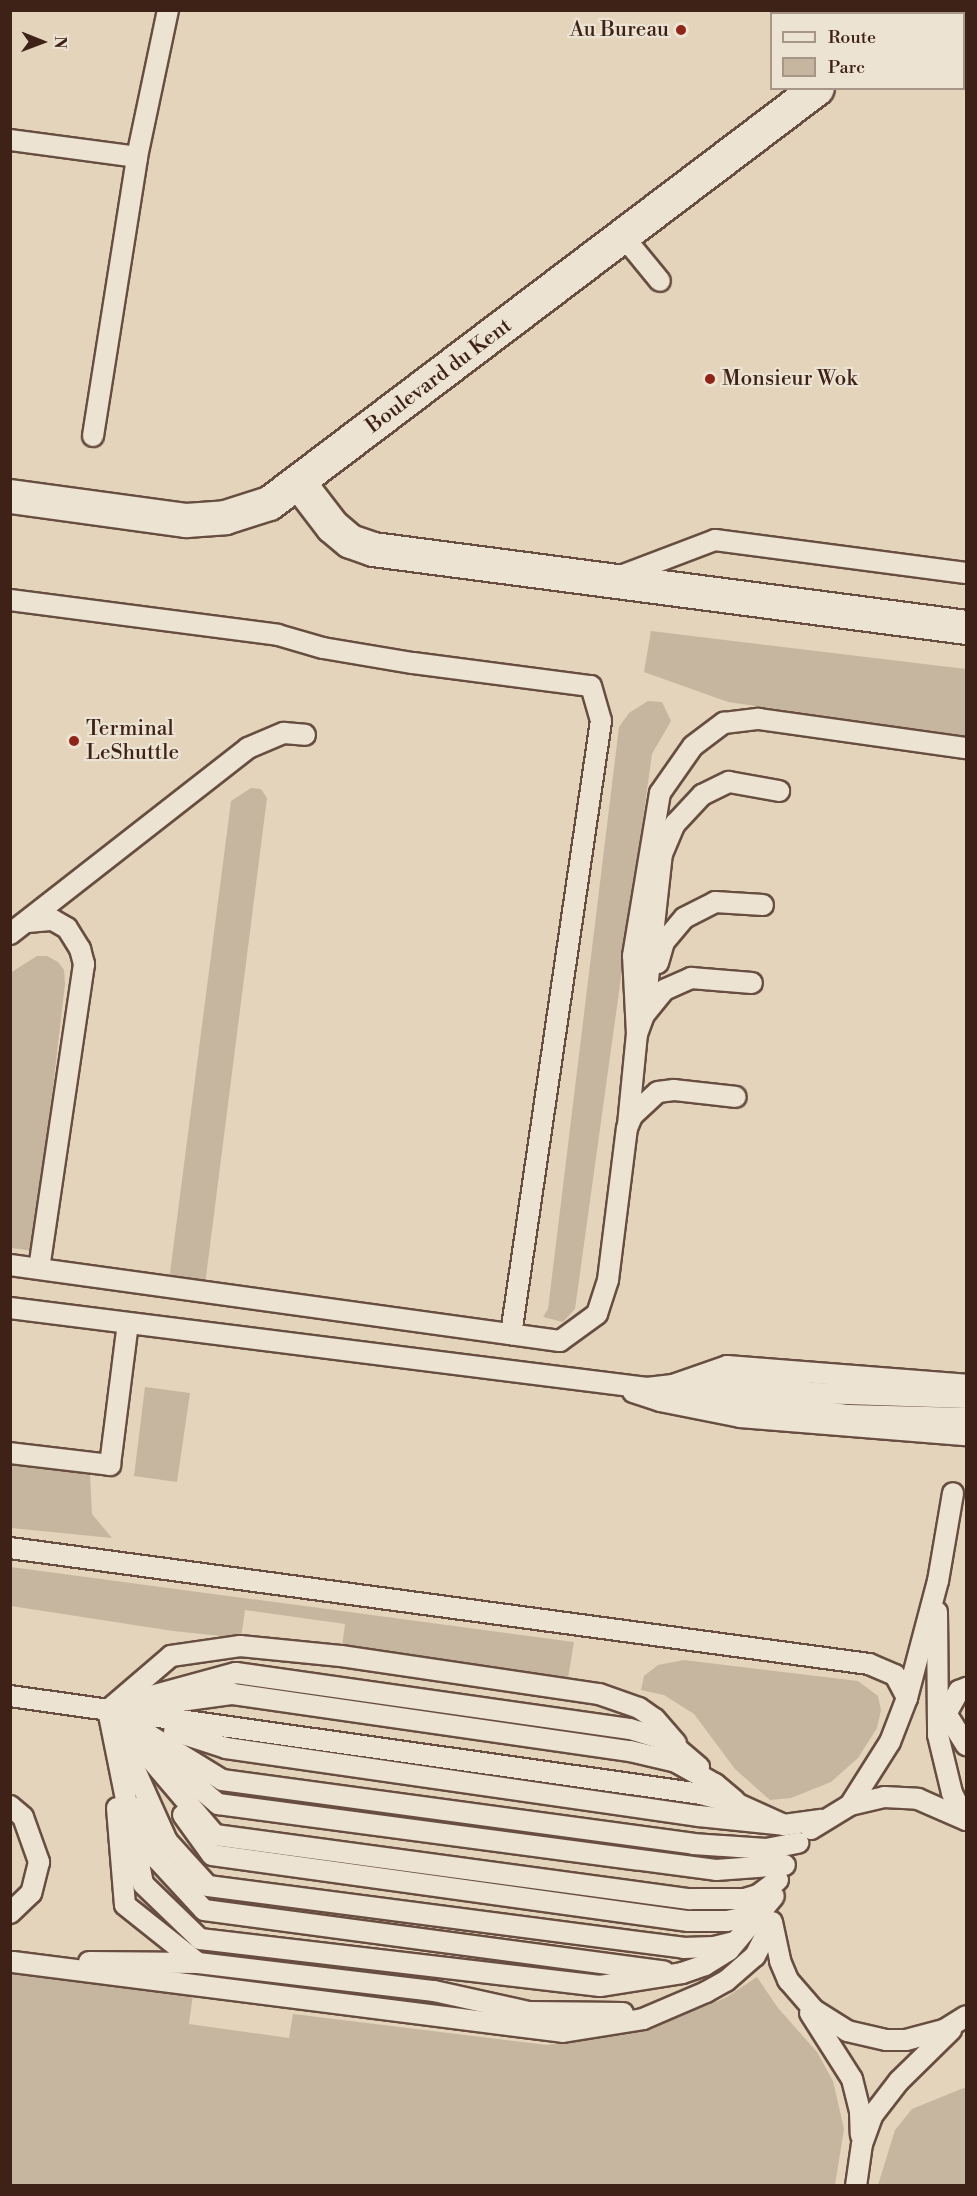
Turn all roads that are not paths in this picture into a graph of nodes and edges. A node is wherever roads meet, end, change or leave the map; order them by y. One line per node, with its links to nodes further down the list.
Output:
1 (168, 10): 4 (lane)
2 (814, 90): 5 (street, Boulevard du Kent)
3 (10, 140): 4 (lane)
4 (137, 157): 7 (lane)
5 (623, 236): 6 (lane); 8 (street, Boulevard du Kent)
6 (660, 281)
7 (93, 436)
8 (299, 483): 9 (street, Boulevard du Kent); 11 (street)
9 (10, 496)
10 (966, 573): 11 (lane)
11 (610, 580): 13 (street)
12 (10, 600): 29 (lane)
13 (966, 627)
14 (305, 735): 18 (lane)
15 (966, 748): 22 (lane)
16 (779, 791): 21 (lane)
17 (763, 905): 21 (lane)
18 (28, 922): 19 (lane); 26 (lane)
19 (10, 934)
20 (752, 983): 21 (lane)
21 (644, 1015): 22 (lane)
22 (637, 1034): 24 (lane)
23 (736, 1097): 24 (lane)
24 (627, 1128): 29 (lane)
25 (10, 1265): 26 (lane)
26 (39, 1269): 29 (lane)
27 (10, 1308): 28 (lane)
28 (128, 1323): 30 (lane); 37 (lane)
29 (512, 1334)
30 (610, 1384): 33 (lane); 36 (lane)
31 (674, 1385): 32 (lane); 33 (lane); 34 (lane)
32 (966, 1385)
33 (647, 1388): 35 (lane)
34 (966, 1398)
35 (966, 1418)
36 (966, 1435)
37 (10, 1453)
38 (953, 1493): 40 (lane)
39 (10, 1548): 44 (lane)
40 (938, 1581): 42 (lane); 44 (lane)
41 (966, 1688): 46 (lane)
42 (935, 1693): 46 (lane); 54 (lane)
43 (10, 1696): 45 (lane)
44 (907, 1698): 51 (lane)
45 (108, 1710): 48 (lane); 48 (lane); 49 (lane); 50 (lane); 55 (lane); 56 (lane); 57 (lane); 57 (lane); 59 (lane); 60 (lane); 61 (lane); 62 (lane); 62 (lane)
46 (945, 1716): 47 (lane)
47 (966, 1745)
48 (681, 1749): 49 (lane)
49 (716, 1784): 50 (lane)
50 (738, 1804): 55 (lane)
51 (850, 1805): 53 (lane); 54 (lane)
52 (10, 1806): 58 (lane)
53 (821, 1820): 55 (lane); 56 (lane)
54 (966, 1820)
55 (784, 1825)
56 (798, 1843): 57 (lane)
57 (779, 1880): 59 (lane)
58 (10, 1913)
59 (766, 1918): 60 (lane); 63 (lane); 64 (lane)
60 (737, 1941): 62 (lane)
61 (198, 1963): 64 (lane); 64 (lane)
62 (682, 1973)
63 (800, 1996): 65 (lane); 66 (lane)
64 (674, 2005)
65 (964, 2018): 66 (lane)
66 (862, 2144): 67 (lane)
67 (856, 2186)

